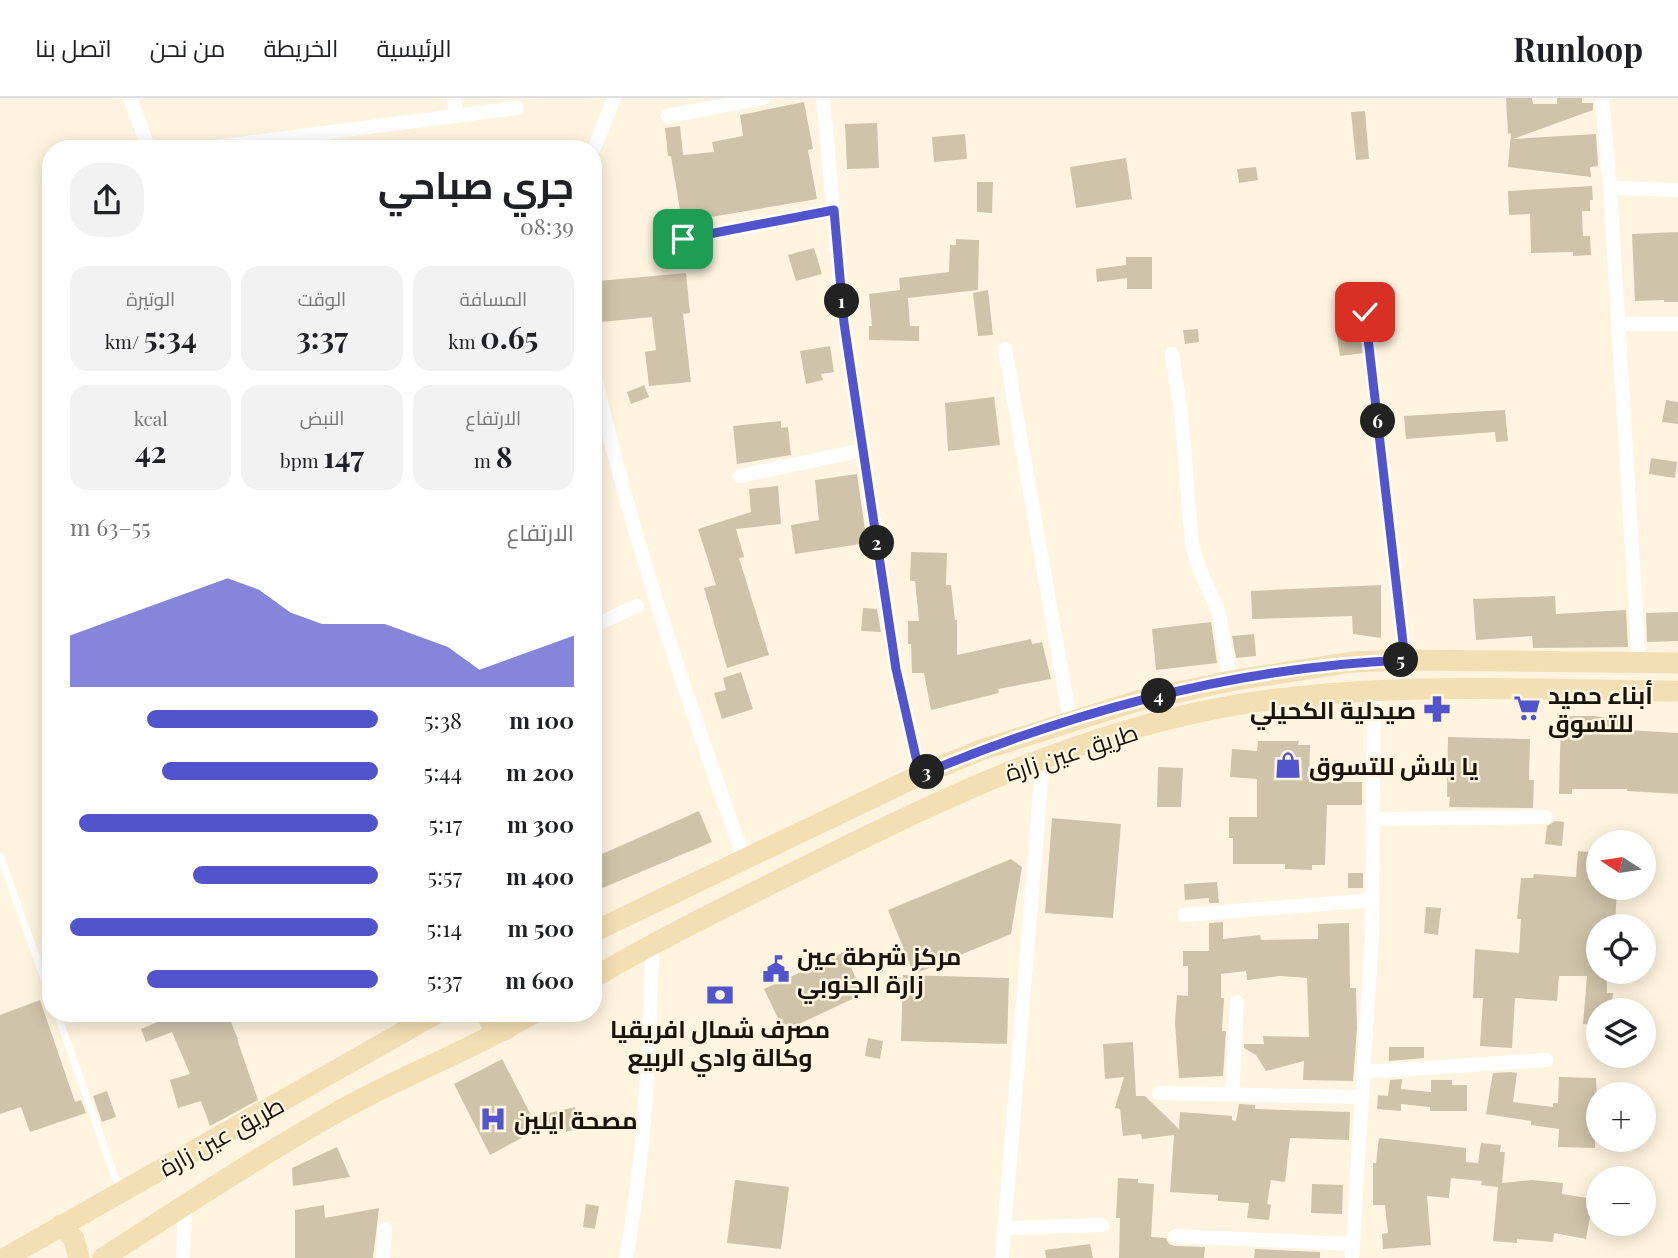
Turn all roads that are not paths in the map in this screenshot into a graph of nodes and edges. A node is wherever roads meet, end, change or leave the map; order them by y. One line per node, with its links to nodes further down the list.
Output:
1 (130, 98): 10 (street)
2 (454, 98): 8 (street)
3 (614, 98): 12 (street)
4 (763, 98): 9 (street)
5 (823, 98): 15 (street)
6 (1602, 98): 13 (street)
7 (517, 108): 8 (street)
8 (456, 116): 11 (street)
9 (668, 116)
10 (146, 140)
11 (270, 140)
12 (597, 140)
13 (1610, 188): 14 (street); 18 (street)
14 (1678, 190)
15 (834, 210): 16 (street); 23 (street)
16 (683, 239)
17 (1365, 312): 27 (lane)
18 (1618, 324): 19 (street); 29 (street)
19 (1678, 324)
20 (1005, 349): 33 (street)
21 (1172, 354): 30 (street)
22 (602, 402): 39 (street)
23 (863, 450): 24 (street); 35 (street)
24 (740, 476)
25 (637, 606): 26 (street)
26 (602, 622)
27 (1405, 660): 29 (main road, طريق عين زارة); 30 (main road, طريق عين زارة)
28 (1678, 663): 29 (main road, طريق عين زارة)
29 (1639, 664)
30 (1230, 681): 33 (main road, طريق عين زارة)
31 (1374, 690): 32 (main road, طريق عين زارة); 34 (main road, طريق عين زارة); 37 (street)
32 (1678, 691)
33 (1070, 720): 35 (main road, طريق عين زارة)
34 (1043, 757): 43 (main road, طريق عين زارة); 61 (street)
35 (920, 775): 39 (main road, طريق عين زارة)
36 (1546, 817): 37 (street)
37 (1373, 819): 40 (street)
38 (0, 856): 44 (lane)
39 (745, 861): 42 (main road, طريق عين زارة)
40 (1373, 900): 41 (street); 53 (street)
41 (1184, 915)
42 (602, 928)
43 (652, 944): 45 (main road, طريق عين زارة); 70 (street)
44 (42, 972)
45 (602, 973)
46 (1237, 1002): 55 (street)
47 (60, 1022): 57 (lane)
48 (421, 1022): 57 (main road, طريق عين زارة)
49 (492, 1022): 51 (main road)
50 (519, 1022): 51 (main road, طريق عين زارة)
51 (505, 1030): 58 (main road, طريق عين زارة)
52 (1548, 1060): 53 (street)
53 (1364, 1072): 56 (street)
54 (1159, 1093): 55 (street)
55 (1231, 1094): 56 (street)
56 (1362, 1097): 64 (street)
57 (121, 1191): 59 (main road, طريق عين زارة)
58 (185, 1205): 67 (main road, طريق عين زارة); 68 (street)
59 (61, 1225): 65 (main road, طريق عين زارة); 66 (main road)
60 (1102, 1225): 61 (street)
61 (1005, 1228): 71 (street)
62 (385, 1229): 69 (street)
63 (1175, 1236): 64 (street)
64 (1351, 1251)
65 (5, 1258)
66 (79, 1258)
67 (103, 1258)
68 (183, 1258)
69 (383, 1258)
70 (626, 1258)
71 (1002, 1258)

